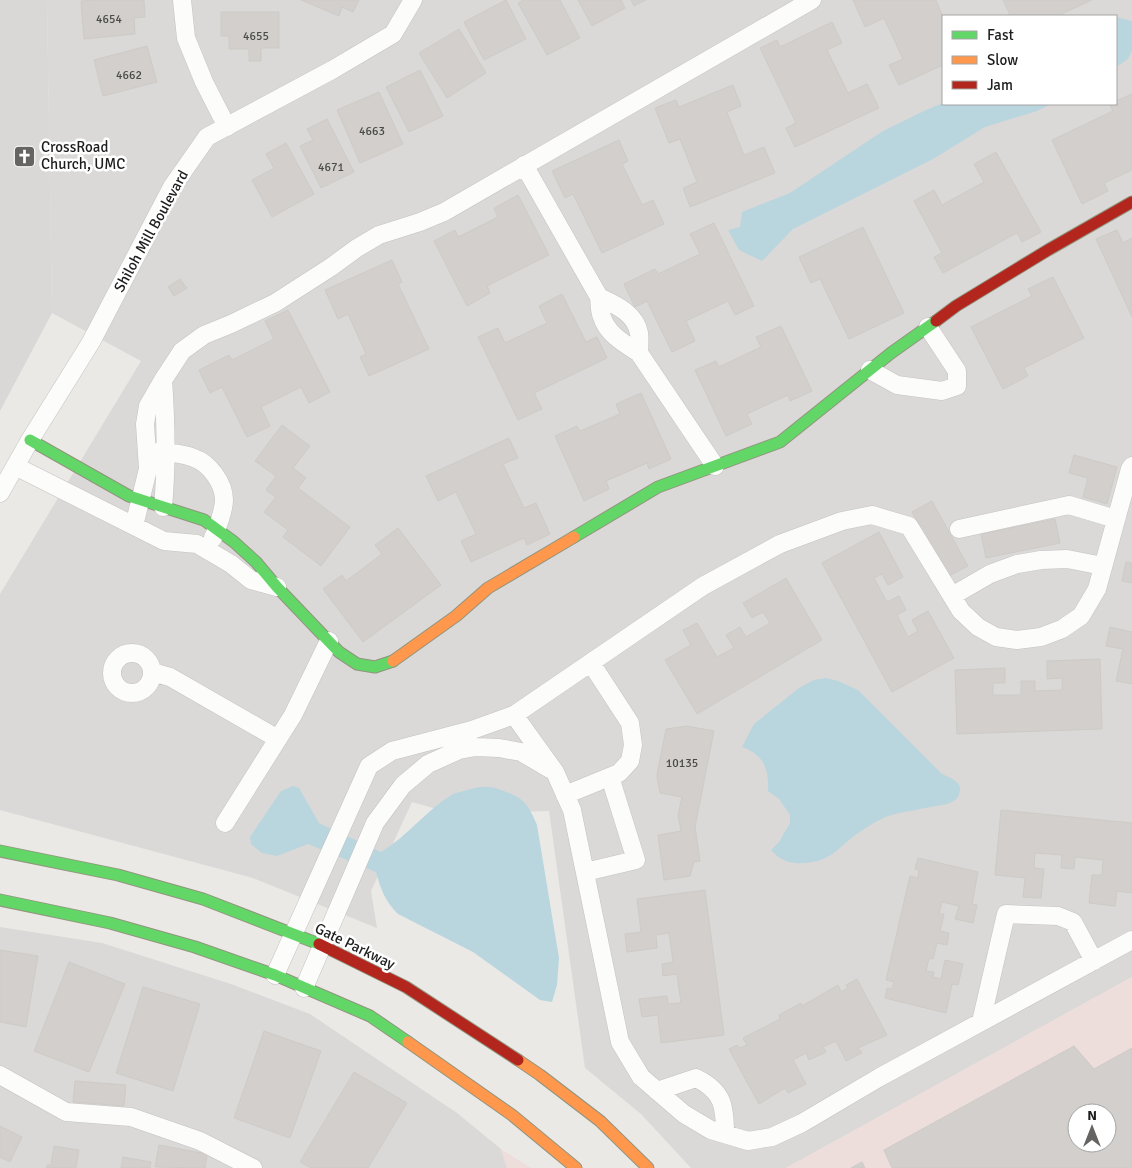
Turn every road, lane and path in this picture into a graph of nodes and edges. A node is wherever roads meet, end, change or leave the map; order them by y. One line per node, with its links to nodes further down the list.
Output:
1 (182, 0): 4 (street)
2 (413, 0): 4 (street, Shiloh Mill Boulevard)
3 (812, 0): 5 (street)
4 (227, 127): 12 (street, Shiloh Mill Boulevard)
5 (524, 165): 7 (street); 11 (street)
6 (1132, 202): 8 (main road)
7 (599, 297): 9 (street); 9 (street)
8 (928, 327): 10 (main road); 10 (street)
9 (639, 353): 16 (street)
10 (870, 370): 16 (main road)
11 (163, 380): 13 (street); 14 (street)
12 (30, 440): 15 (street, Shiloh Mill Boulevard); 19 (main road)
13 (147, 452): 14 (street); 19 (street)
14 (166, 452): 20 (street); 24 (street)
15 (15, 466): 18 (street, Shiloh Mill Boulevard); 22 (street)
16 (715, 466): 29 (main road)
17 (1132, 466): 21 (street)
18 (0, 493)
19 (140, 500): 20 (main road); 22 (street)
20 (163, 507): 24 (main road)
21 (1116, 519): 23 (street); 26 (street)
22 (134, 526): 25 (street)
23 (959, 529)
24 (217, 530): 25 (street); 27 (main road)
25 (207, 550): 27 (street)
26 (1104, 566): 28 (street); 28 (street)
27 (277, 586): 29 (main road)
28 (952, 596): 30 (street)
29 (329, 641): 33 (street)
30 (591, 663): 32 (street); 35 (street)
31 (152, 672): 33 (street)
32 (514, 715): 34 (street); 41 (street)
33 (278, 739): 37 (street)
34 (554, 772): 36 (street); 43 (street)
35 (610, 776): 36 (street); 39 (street)
36 (566, 795): 39 (street)
37 (225, 822)
38 (0, 851): 41 (main road, Gate Parkway)
39 (585, 872): 49 (street)
40 (0, 900): 45 (main road)
41 (294, 934): 43 (main road, Gate Parkway); 45 (street)
42 (1132, 940): 44 (street)
43 (322, 946): 46 (street); 54 (main road, Gate Parkway)
44 (1094, 961): 47 (street); 47 (street)
45 (275, 975): 46 (main road)
46 (304, 988): 53 (main road)
47 (982, 1022): 50 (street)
48 (0, 1075): 51 (street)
49 (657, 1091): 50 (street); 50 (street)
50 (725, 1134)
51 (230, 1163): 52 (street)
52 (253, 1168)
53 (576, 1168)
54 (648, 1168)

